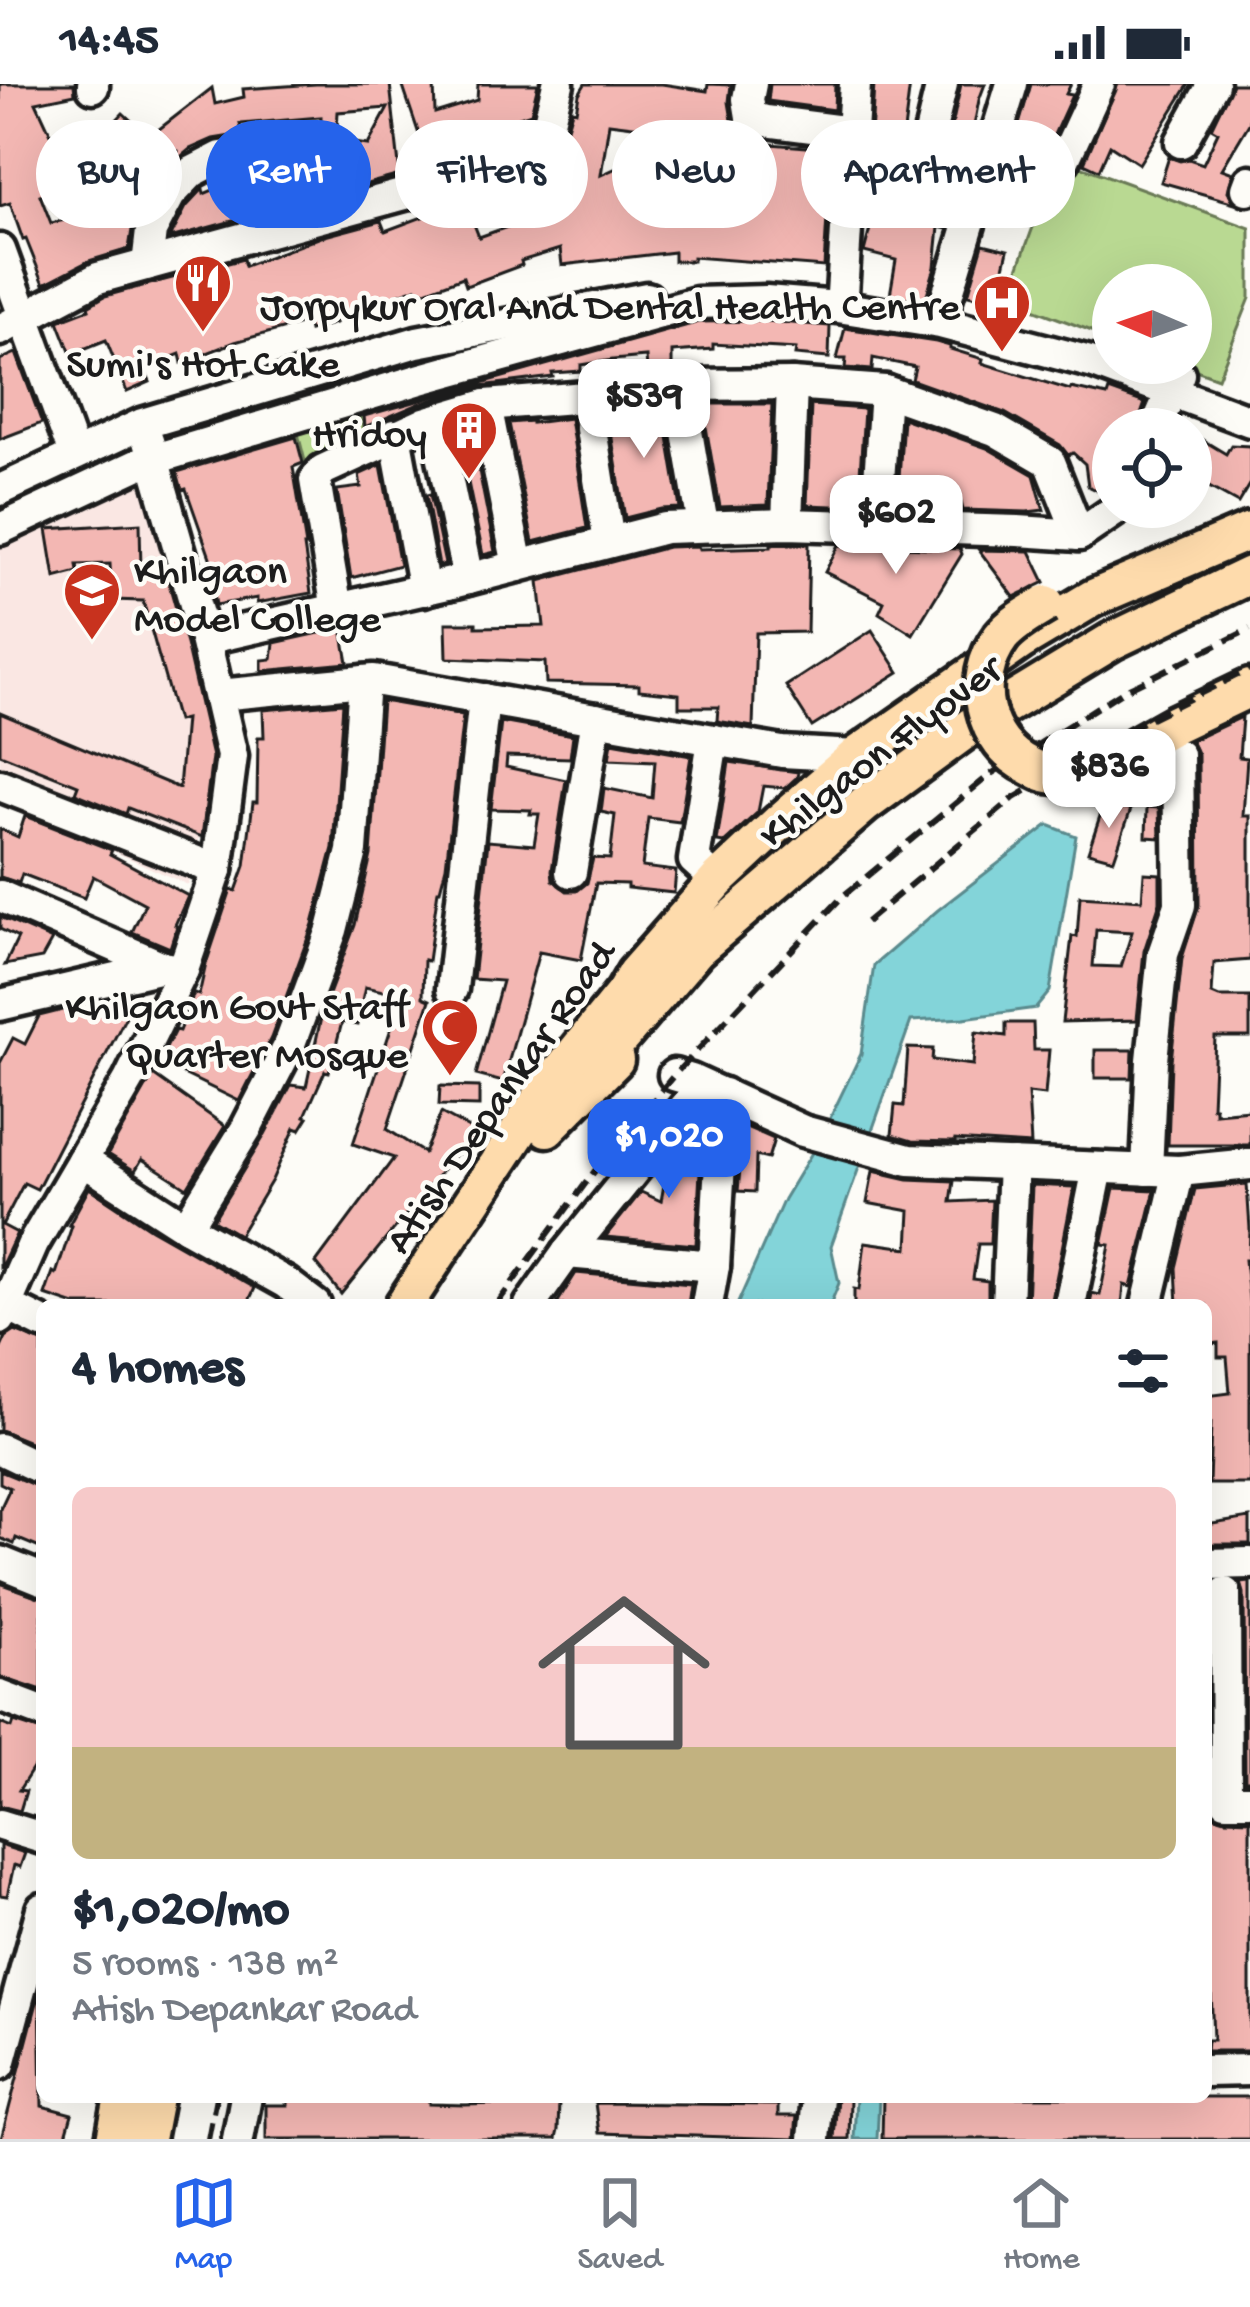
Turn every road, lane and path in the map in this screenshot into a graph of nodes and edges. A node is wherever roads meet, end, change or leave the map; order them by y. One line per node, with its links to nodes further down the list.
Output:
1 (558, 84): 16 (street)
2 (751, 84): 10 (street)
3 (856, 84): 8 (street)
4 (942, 84): 9 (street)
5 (1012, 84): 18 (street)
6 (1099, 84): 11 (street)
7 (1213, 84): 12 (street)
8 (852, 120)
9 (933, 120)
10 (801, 126)
11 (1075, 136)
12 (1181, 142)
13 (206, 165): 16 (street)
14 (846, 228): 17 (street)
15 (0, 250): 19 (street)
16 (147, 265): 19 (street)
17 (842, 294): 18 (street); 32 (street)
18 (943, 309): 20 (street)
19 (12, 324): 34 (street)
20 (1092, 347)
21 (1092, 362): 35 (street)
22 (792, 384): 25 (street); 26 (street); 37 (street)
23 (1180, 384): 31 (street)
24 (1183, 384): 28 (street)
25 (679, 385): 27 (street); 38 (street)
26 (885, 391): 39 (street); 43 (street)
27 (586, 397): 29 (street); 44 (street)
28 (1250, 403)
29 (486, 405): 30 (street); 46 (street)
30 (435, 420): 33 (street); 48 (street)
31 (1250, 421)
32 (142, 424): 34 (street); 35 (street)
33 (395, 435): 49 (street); 51 (street)
34 (74, 454): 36 (street)
35 (153, 460): 42 (street); 52 (street)
36 (0, 490)
37 (787, 524): 38 (street); 39 (street)
38 (703, 525): 44 (street)
39 (876, 526): 43 (street)
40 (1092, 526): 43 (street)
41 (1250, 528): 54 (main road, bridge); 60 (main road, Atish Depankar Road)
42 (0, 529)
43 (1079, 535)
44 (609, 542): 46 (street)
45 (1250, 554): 68 (main road, Khilgaon Flyover)
46 (518, 566): 48 (street)
47 (1250, 575): 70 (main road, Khilgaon Flyover)
48 (468, 579): 49 (street)
49 (424, 590): 51 (street)
50 (1250, 591): 72 (main road)
51 (337, 609): 52 (street)
52 (205, 639): 55 (street)
53 (364, 681): 55 (street); 56 (street); 79 (street)
54 (1250, 688)
55 (219, 695): 62 (street)
56 (484, 699): 57 (street); 67 (street)
57 (596, 718): 58 (street); 63 (street)
58 (713, 740): 60 (street); 64 (street)
59 (1178, 755): 77 (street)
60 (856, 756): 64 (main road, Atish Depankar Road)
61 (0, 785): 62 (street)
62 (217, 870): 66 (street)
63 (571, 872)
64 (717, 880): 68 (main road, Atish Depankar Road)
65 (0, 896): 66 (street)
66 (173, 968): 69 (street); 73 (street)
67 (452, 989)
68 (624, 994): 83 (main road, Atish Depankar Road)
69 (3, 1003)
70 (605, 1055): 72 (main road, Atish Depankar Road)
71 (700, 1085): 74 (street); 80 (street); 81 (street)
72 (547, 1128): 84 (main road, Atish Depankar Road)
73 (82, 1160): 79 (street); 90 (street)
74 (1013, 1164): 76 (street); 87 (street)
75 (1250, 1164): 78 (street)
76 (1099, 1168): 77 (street); 88 (street)
77 (1147, 1170): 78 (street)
78 (1179, 1172): 89 (street)
79 (185, 1227): 82 (street)
80 (568, 1253): 81 (street); 85 (street)
81 (714, 1266): 86 (street)
82 (281, 1294)
83 (408, 1299)
84 (438, 1299)
85 (534, 1299)
86 (708, 1299)
87 (1007, 1299)
88 (1071, 1299)
89 (1148, 1299)
90 (2, 1309): 91 (street)
91 (36, 1321)
92 (0, 1449): 93 (street)
93 (36, 1466)
94 (0, 1562): 97 (street)
95 (1250, 1563): 96 (street)
96 (1212, 1564)
97 (36, 1577)
98 (1225, 1593): 101 (street)
99 (0, 1696): 100 (street)
100 (36, 1710)
101 (1250, 1800)
102 (0, 1825): 103 (street)
103 (36, 1836)
104 (36, 1928): 106 (street)
105 (0, 1937): 106 (street)
106 (31, 1943): 107 (street)
107 (0, 2064)
108 (1250, 2070): 109 (street)
109 (1212, 2071)
110 (122, 2103): 114 (main road)
111 (153, 2103): 115 (main road)
112 (245, 2103): 116 (street)
113 (817, 2103): 117 (street)
114 (115, 2139)
115 (146, 2139)
116 (238, 2139)
117 (814, 2139)

